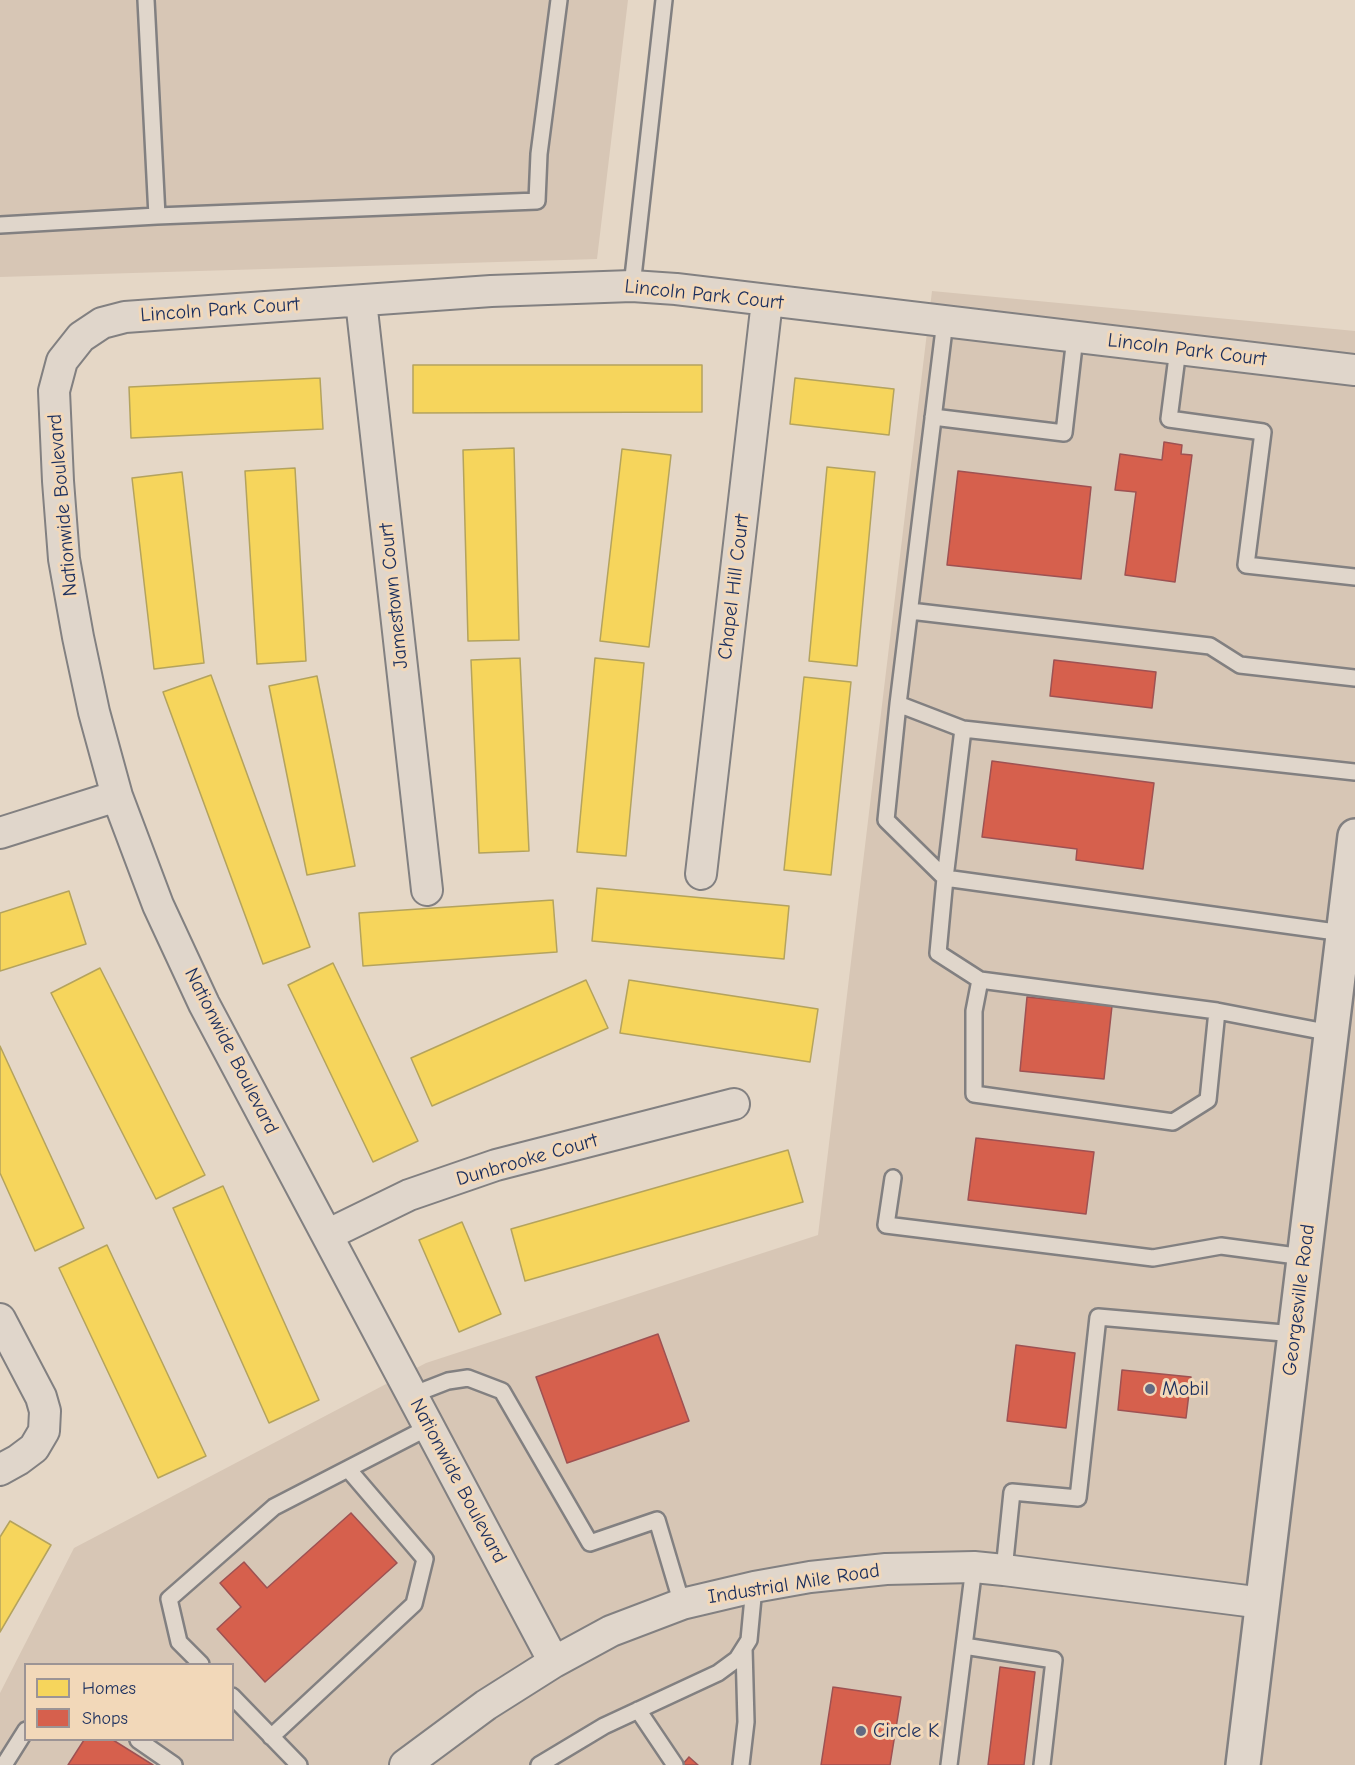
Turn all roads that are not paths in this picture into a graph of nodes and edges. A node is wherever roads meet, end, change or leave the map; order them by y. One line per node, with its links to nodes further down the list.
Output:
1 (146, 0): 4 (lane)
2 (558, 0): 4 (lane)
3 (664, 0): 6 (lane)
4 (157, 216): 5 (lane)
5 (0, 225)
6 (632, 286): 7 (street, Lincoln Park Court); 8 (street, Lincoln Park Court)
7 (361, 301): 13 (street, Lincoln Park Court); 26 (street, Jamestown Court)
8 (767, 301): 9 (street, Lincoln Park Court); 24 (street, Chapel Hill Court)
9 (945, 321): 10 (street, Lincoln Park Court); 14 (lane)
10 (1075, 337): 11 (street, Lincoln Park Court); 14 (lane)
11 (1178, 349): 12 (street, Lincoln Park Court); 15 (lane)
12 (1355, 370)
13 (54, 391): 21 (street, Nationwide Boulevard)
14 (933, 417): 16 (lane)
15 (1355, 577)
16 (910, 611): 17 (lane); 18 (lane)
17 (1355, 678)
18 (898, 704): 19 (lane); 25 (lane)
19 (963, 729): 20 (lane); 25 (lane)
20 (1355, 772)
21 (117, 796): 22 (street); 33 (street, Nationwide Boulevard)
22 (0, 833)
23 (1355, 836): 27 (main road, Georgesville Road)
24 (701, 874)
25 (945, 878): 27 (lane); 28 (lane)
26 (427, 890)
27 (1343, 933): 30 (main road, Georgesville Road)
28 (980, 980): 29 (lane); 29 (lane)
29 (1217, 1011): 30 (lane)
30 (1331, 1032): 34 (main road, Georgesville Road)
31 (734, 1104): 33 (street, Dunbrooke Court)
32 (893, 1178): 34 (lane)
33 (327, 1235): 37 (street, Nationwide Boulevard)
34 (1304, 1257): 36 (main road, Georgesville Road)
35 (0, 1319): 40 (street)
36 (1295, 1334): 42 (lane); 44 (main road, Georgesville Road)
37 (412, 1395): 38 (street, Nationwide Boulevard); 45 (lane)
38 (429, 1427): 39 (lane); 48 (street, Nationwide Boulevard)
39 (348, 1468): 49 (lane); 53 (lane)
40 (0, 1470)
41 (974, 1568): 42 (street, Industrial Mile Road); 43 (street, Industrial Mile Road); 46 (lane)
42 (1004, 1570): 44 (street, Industrial Mile Road)
43 (754, 1587): 45 (street, Industrial Mile Road); 47 (lane)
44 (1263, 1603): 64 (main road, Georgesville Road)
45 (682, 1604): 48 (street, Industrial Mile Road)
46 (964, 1646): 62 (lane); 63 (lane)
47 (744, 1648): 51 (lane); 61 (lane)
48 (554, 1662): 58 (street, Industrial Mile Road)
49 (199, 1663)
50 (234, 1698): 53 (lane)
51 (638, 1710): 59 (lane); 60 (lane)
52 (24, 1733): 55 (lane)
53 (271, 1737): 57 (lane)
54 (139, 1741): 56 (lane)
55 (4, 1765)
56 (174, 1765)
57 (299, 1765)
58 (405, 1765)
59 (539, 1765)
60 (675, 1765)
61 (741, 1765)
62 (949, 1765)
63 (1042, 1765)
64 (1243, 1765)

